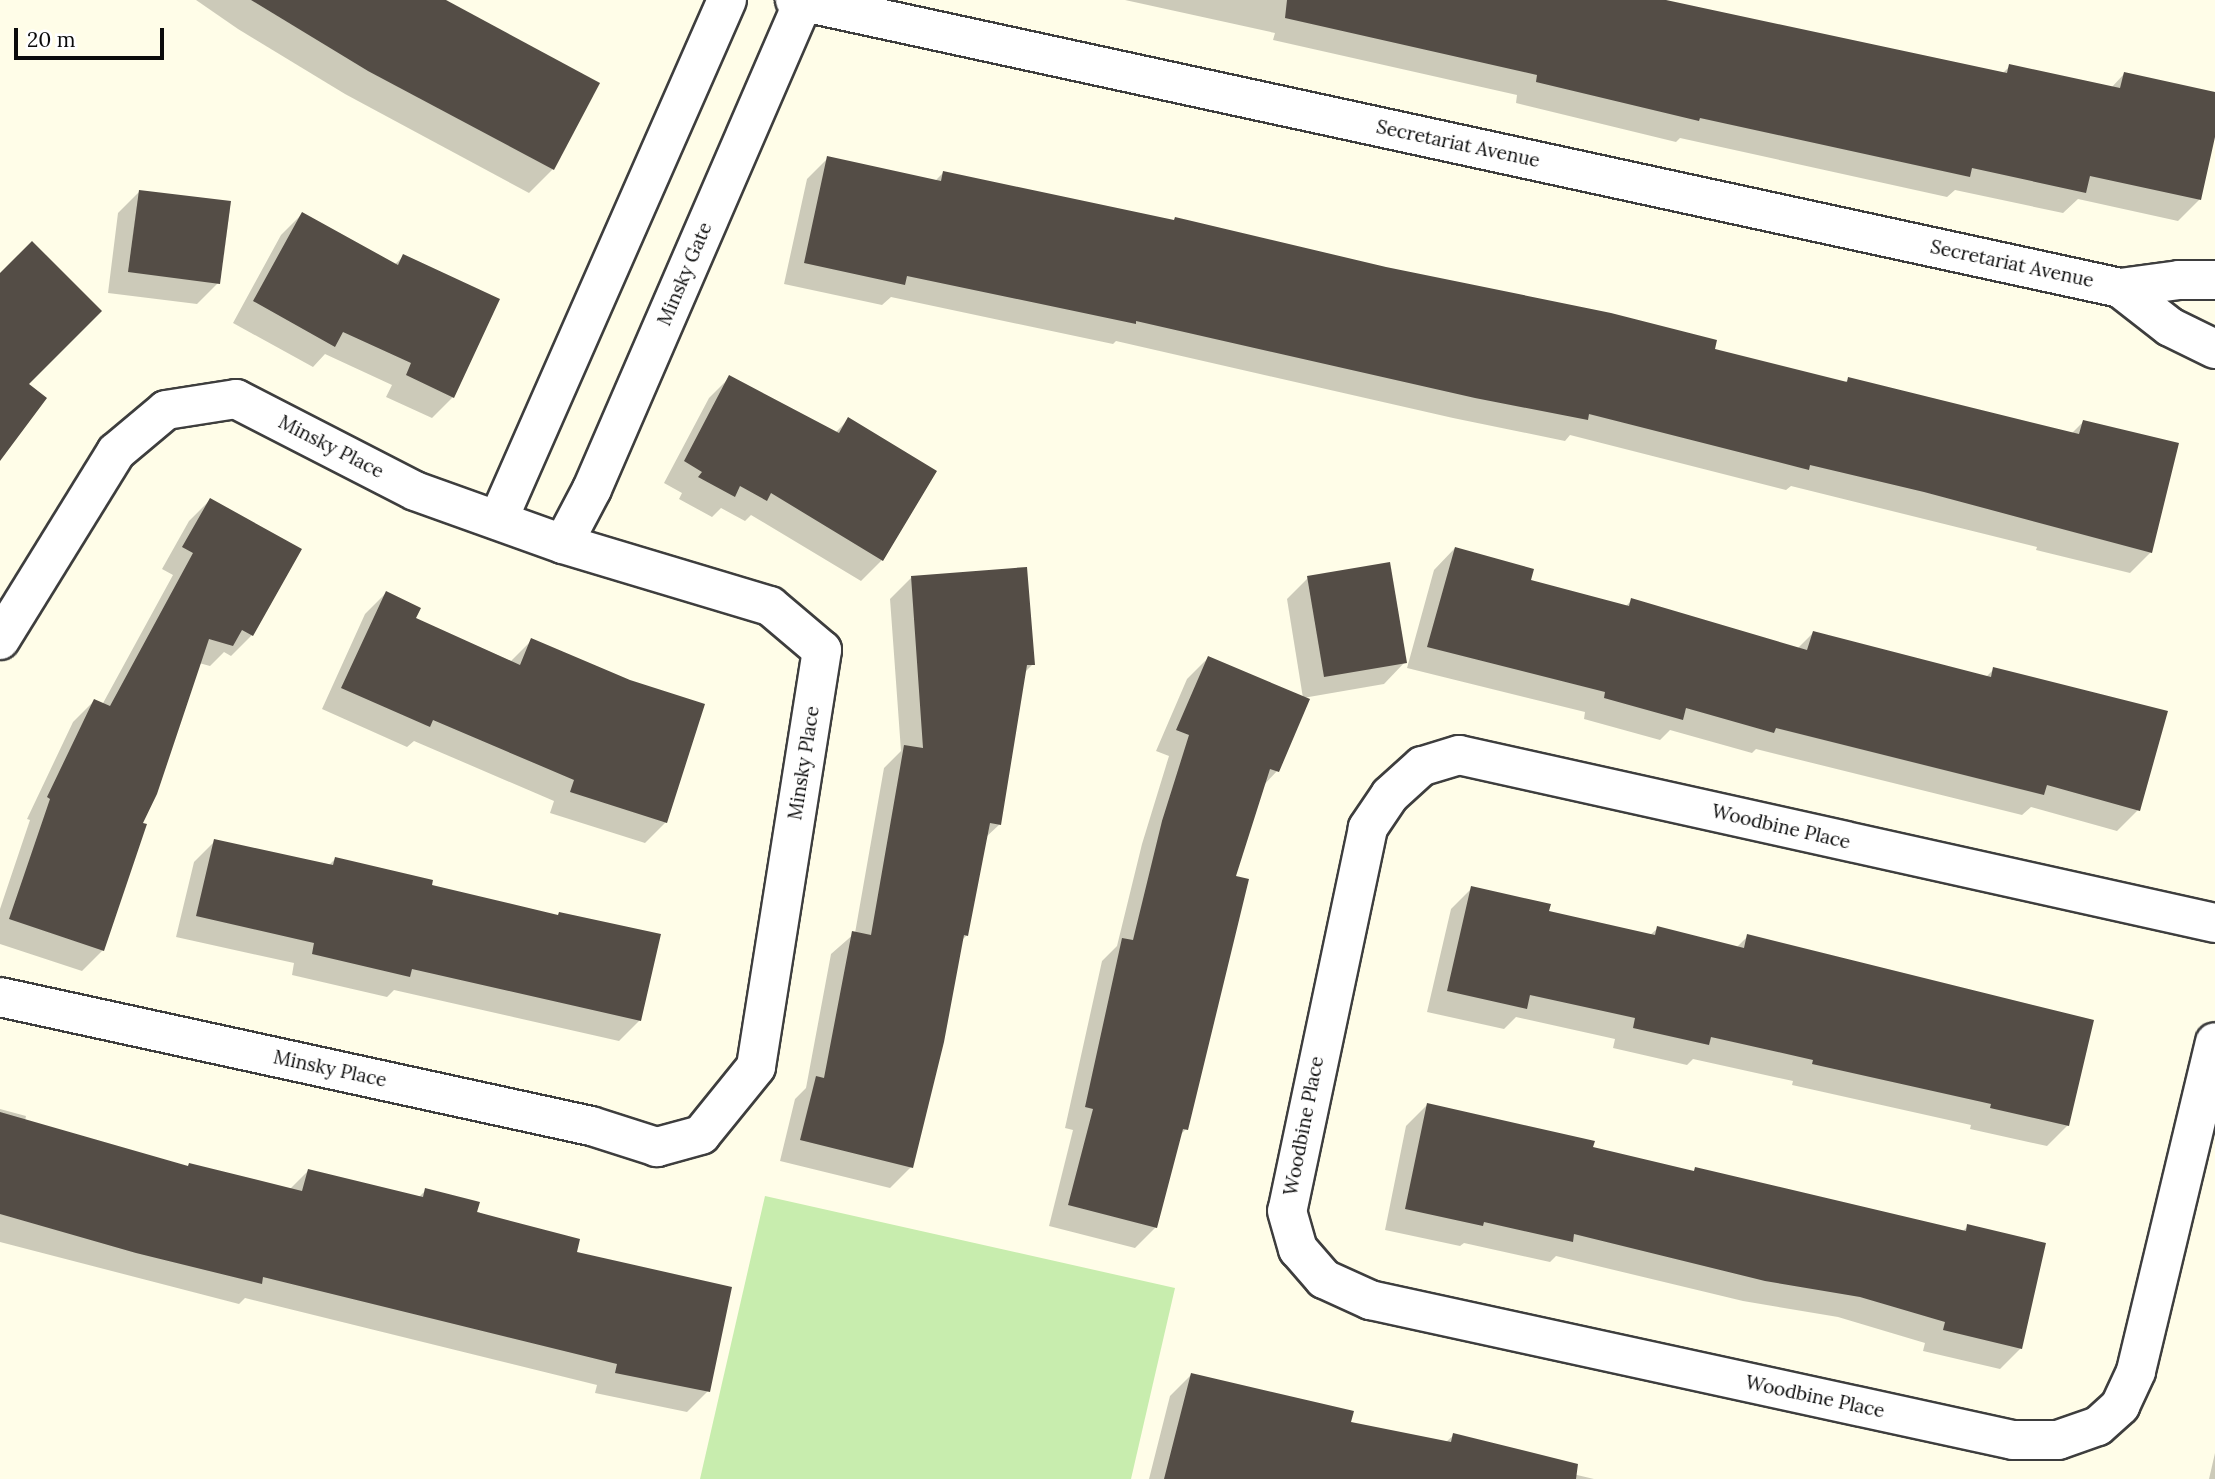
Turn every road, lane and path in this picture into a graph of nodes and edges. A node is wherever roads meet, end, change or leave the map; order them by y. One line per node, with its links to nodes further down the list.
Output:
1 (727, 0): 6 (street)
2 (799, 1): 4 (street, Secretariat Avenue); 7 (street, Minsky Gate)
3 (2215, 280): 4 (street, Secretariat Avenue)
4 (2120, 288): 5 (street, Secretariat Avenue)
5 (2215, 349)
6 (498, 520): 7 (street, Minsky Place); 8 (street, Minsky Place)
7 (563, 544): 10 (street, Minsky Place)
8 (0, 640)
9 (2215, 923): 11 (street, Woodbine Place)
10 (0, 997)
11 (2215, 1042)

